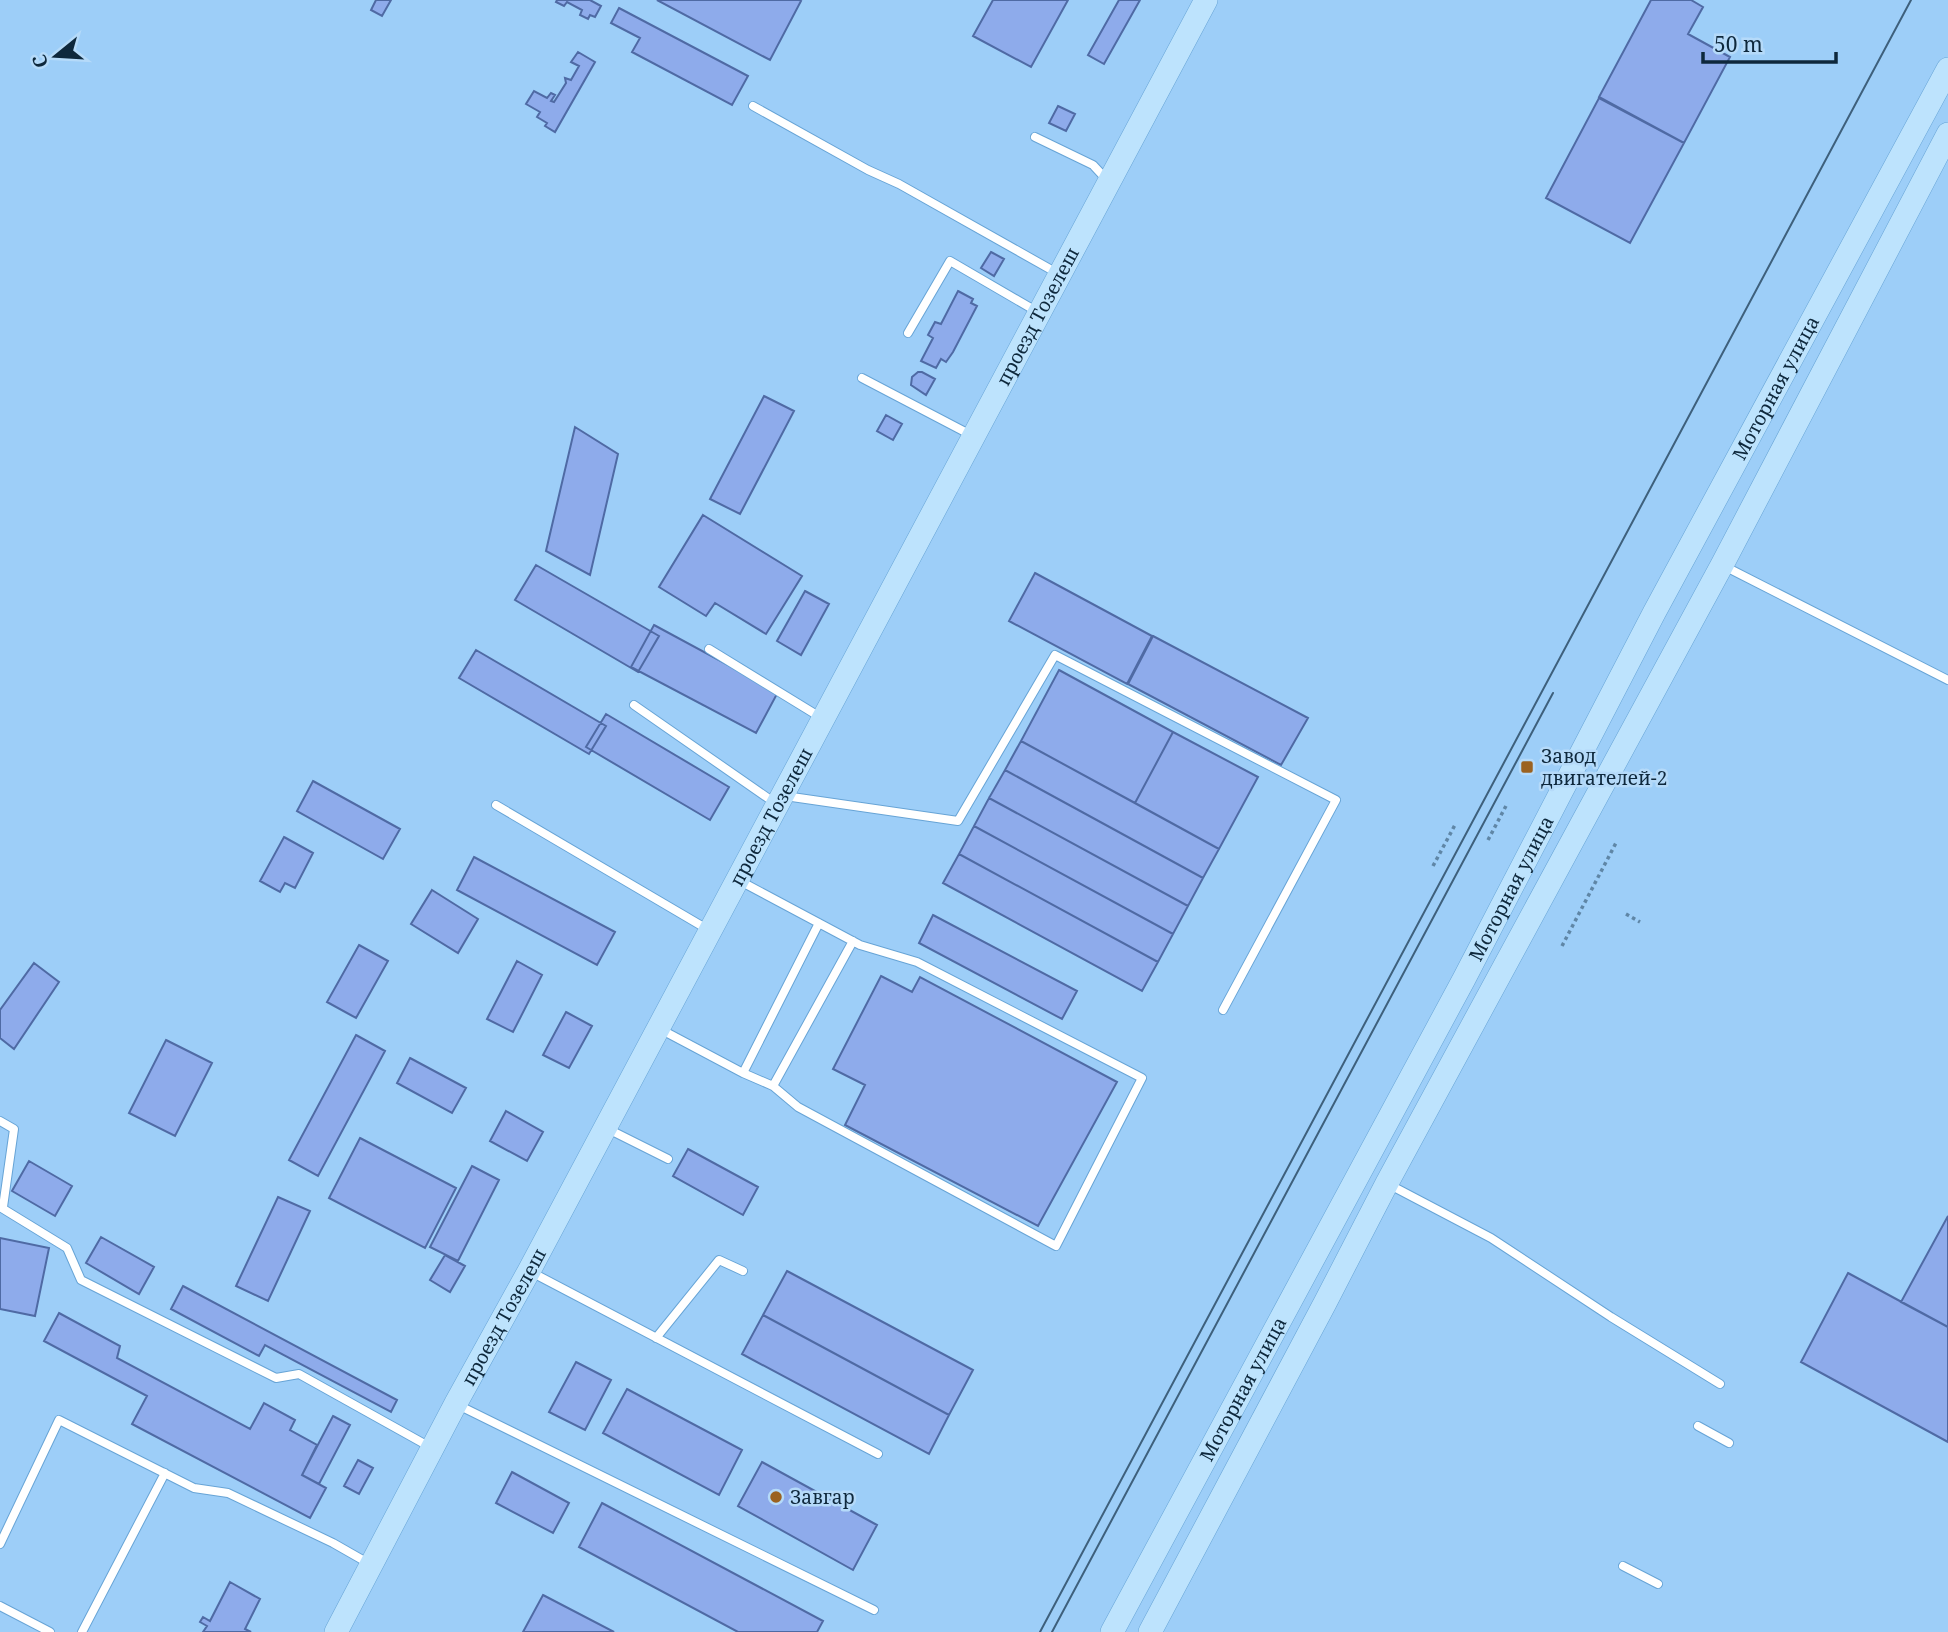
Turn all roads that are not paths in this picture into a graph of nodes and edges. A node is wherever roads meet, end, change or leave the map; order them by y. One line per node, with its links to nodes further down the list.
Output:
1 (1206, 0): 6 (main road, проезд Тозелеш)
2 (1948, 69): 9 (main road, Моторная улица)
3 (753, 106): 7 (lane)
4 (1948, 134): 11 (main road, Моторная улица)
5 (1035, 137): 6 (lane)
6 (1109, 182): 7 (main road, проезд Тозелеш)
7 (1059, 275): 8 (main road, проезд Тозелеш)
8 (1039, 313): 10 (lane); 15 (main road, проезд Тозелеш)
9 (1813, 318): 11 (main road); 12 (main road, Моторная улица)
10 (908, 333)
11 (1843, 334): 14 (main road, Моторная улица)
12 (1790, 362): 14 (main road); 42 (main road, Моторная улица)
13 (862, 378): 15 (lane)
14 (1820, 379): 16 (main road, Моторная улица)
15 (973, 437): 24 (main road, проезд Тозелеш)
16 (1722, 565): 17 (lane); 38 (main road, Моторная улица)
17 (1878, 645): 19 (lane); 20 (lane)
18 (709, 649): 24 (lane)
19 (1874, 654)
20 (1936, 674): 21 (lane); 22 (lane)
21 (1948, 680)
22 (1931, 683)
23 (634, 705): 25 (lane)
24 (823, 719): 25 (main road, проезд Тозелеш)
25 (780, 800): 27 (main road, проезд Тозелеш); 31 (lane)
26 (496, 805): 29 (lane)
27 (737, 880): 28 (lane); 29 (main road, проезд Тозелеш)
28 (819, 923): 30 (lane); 33 (lane)
29 (710, 931): 32 (main road, проезд Тозелеш)
30 (853, 941): 34 (lane); 34 (lane)
31 (1223, 1010)
32 (658, 1028): 33 (lane); 36 (main road, проезд Тозелеш)
33 (743, 1073): 34 (lane)
34 (773, 1086)
35 (0, 1121): 39 (lane)
36 (606, 1127): 37 (lane); 40 (main road, проезд Тозелеш)
37 (668, 1159)
38 (1387, 1183): 43 (main road, Моторная улица); 45 (lane)
39 (1, 1207): 49 (lane)
40 (529, 1271): 44 (lane); 46 (main road, проезд Тозелеш)
41 (743, 1271): 44 (lane)
42 (1297, 1288): 43 (main road); 61 (main road, Моторная улица)
43 (1325, 1303): 62 (main road, Моторная улица)
44 (656, 1338): 50 (lane)
45 (1720, 1384)
46 (456, 1404): 49 (main road, проезд Тозелеш); 57 (lane)
47 (1698, 1426): 48 (lane)
48 (1729, 1443)
49 (432, 1448): 53 (main road, проезд Тозелеш)
50 (877, 1454)
51 (166, 1474): 52 (lane); 53 (lane); 59 (lane)
52 (0, 1544)
53 (371, 1565): 60 (main road, проезд Тозелеш)
54 (1623, 1566): 55 (lane)
55 (1658, 1584)
56 (0, 1606): 58 (lane)
57 (874, 1610)
58 (50, 1632)
59 (82, 1632)
60 (336, 1632)
61 (1112, 1632)
62 (1150, 1632)

